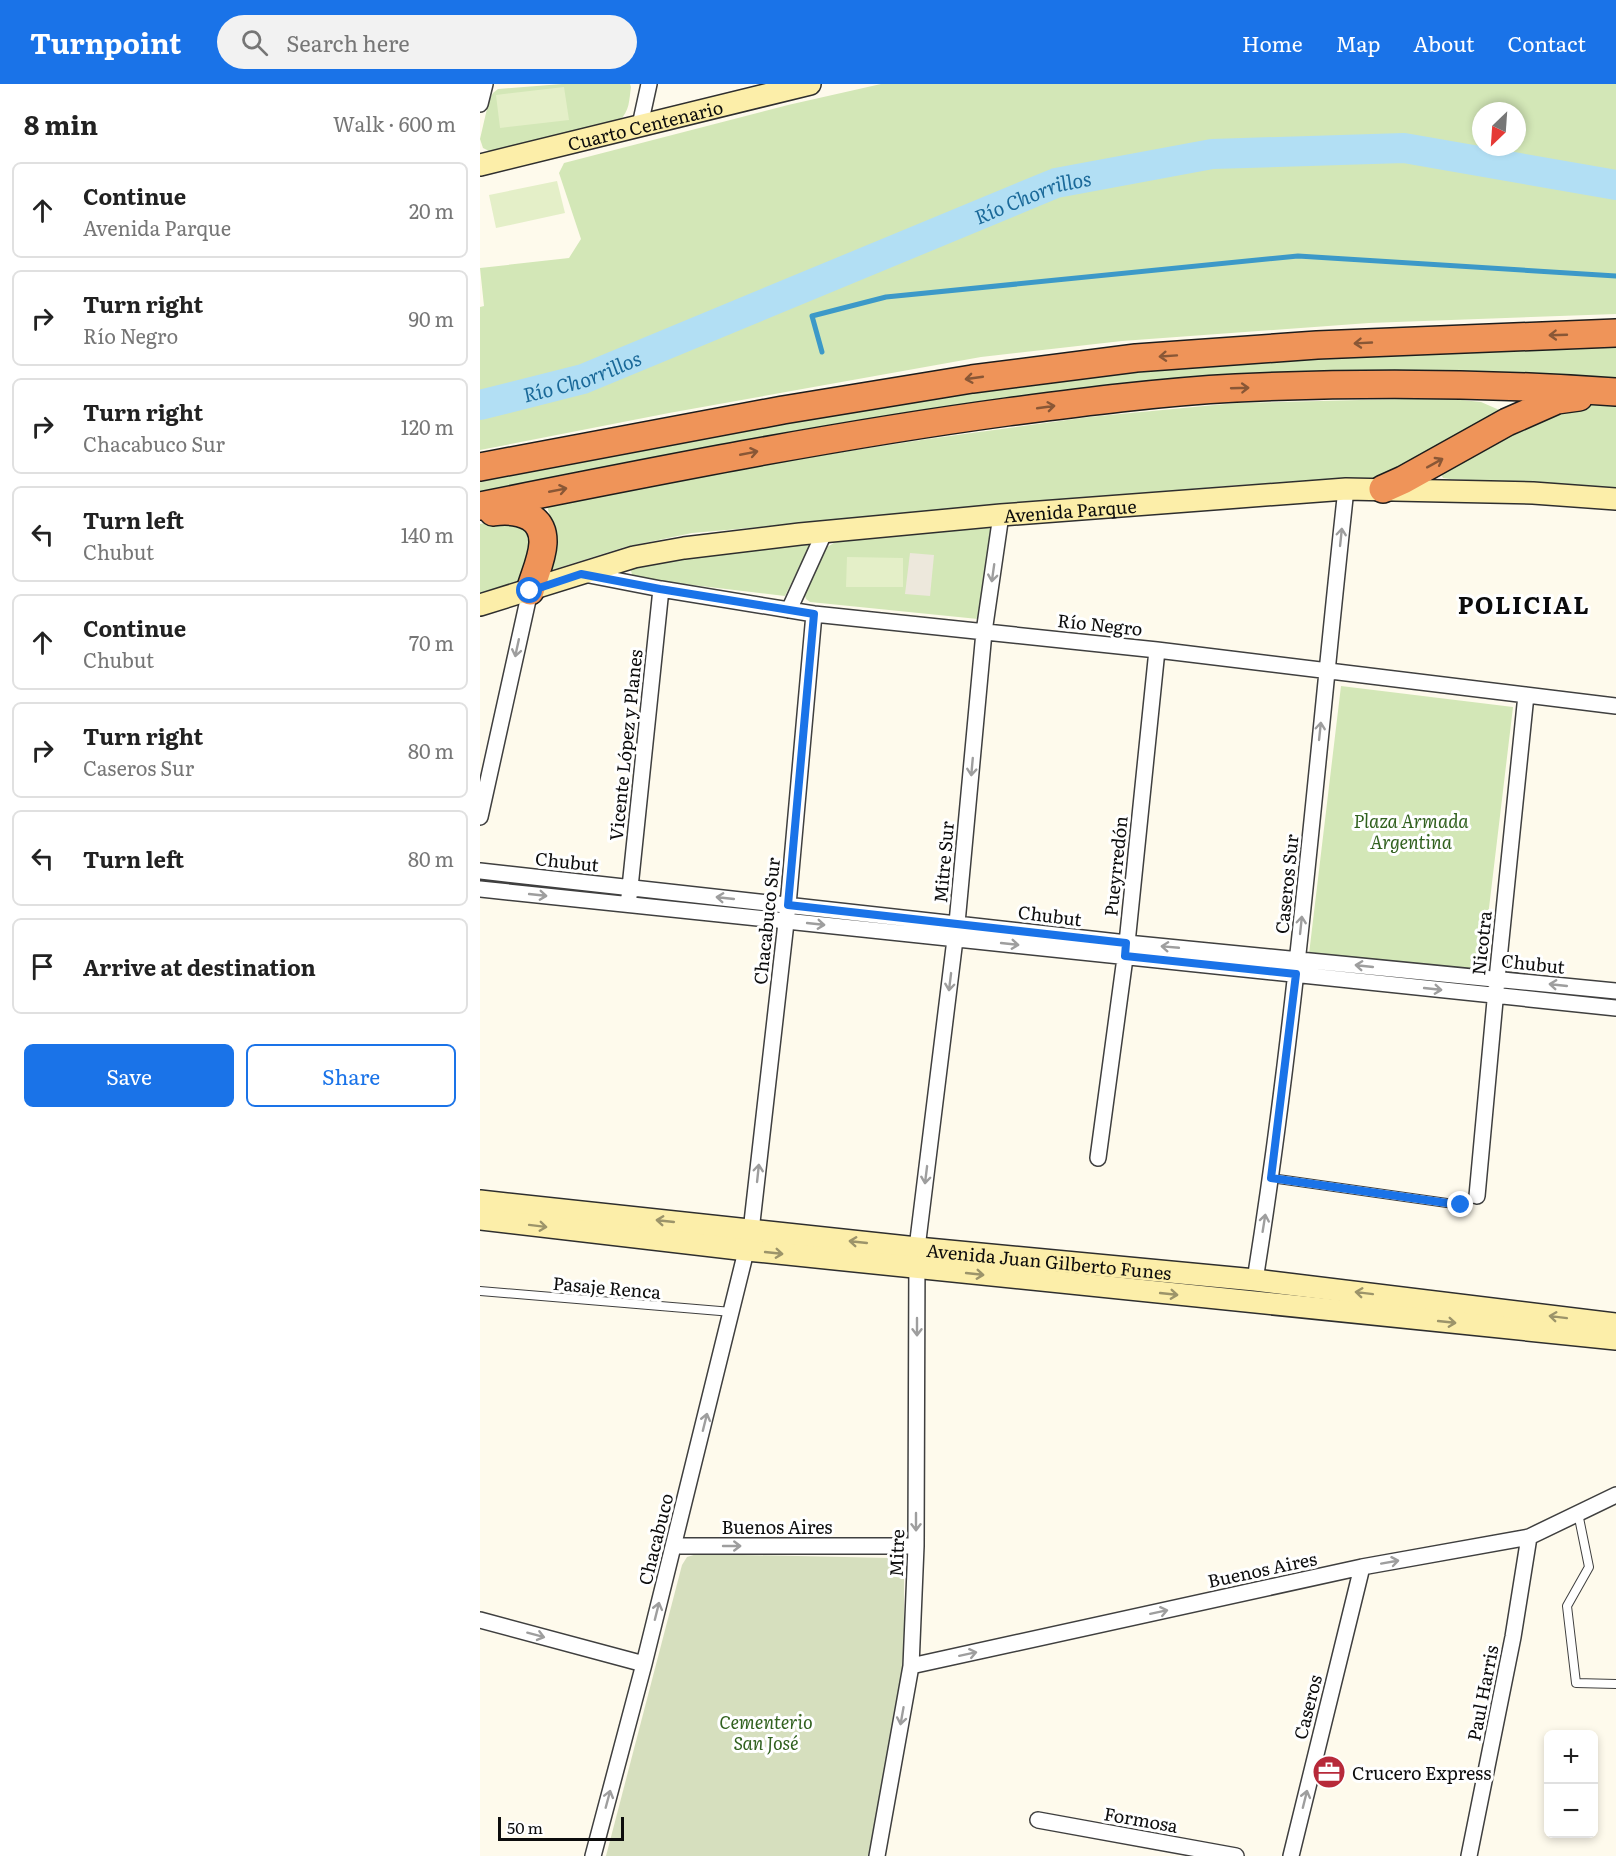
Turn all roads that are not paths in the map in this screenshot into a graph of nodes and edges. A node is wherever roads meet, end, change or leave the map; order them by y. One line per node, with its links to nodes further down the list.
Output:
1 (485, 84): 4 (street)
2 (649, 84): 5 (street)
3 (810, 84): 5 (main road, Cuarto Centenario)
4 (480, 104)
5 (640, 125): 6 (main road, Cuarto Centenario)
6 (480, 165)
7 (1616, 333): 9 (highway, one-way to 9)
8 (1615, 392): 11 (highway, one-way to 8); 13 (highway, one-way to 8)
9 (480, 467)
10 (1346, 489): 11 (main road, Avenida Parque); 15 (main road, Avenida Parque); 25 (street, Caseros Sur, one-way to 10)
11 (1383, 489): 12 (main road, Avenida Parque)
12 (1616, 499)
13 (480, 506)
14 (480, 513): 19 (highway)
15 (1001, 515): 16 (main road, Avenida Parque); 23 (street, Mitre Sur, one-way to 23)
16 (825, 531): 17 (main road, Avenida Parque); 21 (street)
17 (581, 574): 18 (street, Río Negro); 19 (main road, Avenida Parque)
18 (660, 589): 21 (street, Río Negro); 30 (street, Vicente López y Planes)
19 (530, 591): 20 (main road, Avenida Parque); 28 (street, one-way to 28)
20 (480, 605)
21 (789, 610): 22 (street, Río Negro)
22 (814, 614): 23 (street, Río Negro); 33 (street, Chacabuco Sur)
23 (984, 632): 24 (street, Río Negro); 35 (street, Mitre Sur, one-way to 35)
24 (1157, 650): 25 (street, Río Negro); 36 (street, Pueyrredón)
25 (1326, 670): 26 (street, Río Negro); 37 (street, Caseros Sur, one-way to 25)
26 (1526, 695): 27 (street, Río Negro); 38 (street, Nicotra)
27 (1616, 706)
28 (480, 817)
29 (480, 871): 30 (street, Chubut)
30 (630, 888): 32 (street, Vicente López y Planes); 33 (street, Chubut, one-way to 30)
31 (480, 889): 32 (street, Chubut, one-way to 32)
32 (628, 904): 34 (street, Chubut)
33 (788, 905): 34 (street, Chacabuco Sur); 35 (street, Chubut)
34 (786, 921): 35 (street, Chubut, one-way to 35); 47 (street, Chacabuco Sur, one-way to 34)
35 (956, 931): 36 (street, Chubut); 48 (street, Mitre Sur, one-way to 48)
36 (1126, 950): 37 (street, Chubut); 42 (street, Pueyrredón)
37 (1297, 967): 38 (street, Chubut, one-way to 37); 40 (street, Chubut, one-way to 40); 43 (street, Caseros Sur)
38 (1497, 979): 39 (street, Chubut, one-way to 38); 40 (street, Nicotra)
39 (1616, 991)
40 (1495, 995): 41 (street, Chubut); 44 (street, Nicotra)
41 (1616, 1008)
42 (1098, 1158)
43 (1271, 1178): 44 (lane); 50 (street, Caseros Sur, one-way to 43)
44 (1477, 1196)
45 (480, 1201): 47 (main road, Avenida Juan Gilberto Funes, one-way to 45)
46 (480, 1219): 47 (main road, Avenida Juan Gilberto Funes, one-way to 47)
47 (749, 1240): 48 (main road, Avenida Juan Gilberto Funes); 53 (street, Chacabuco)
48 (917, 1258): 49 (main road, Avenida Juan Gilberto Funes); 52 (main road, Avenida Juan Gilberto Funes, one-way to 52); 60 (street, Mitre, one-way to 60)
49 (1140, 1269): 50 (main road, Avenida Juan Gilberto Funes); 52 (main road)
50 (1255, 1280): 54 (main road, Avenida Juan Gilberto Funes, one-way to 50)
51 (480, 1291): 53 (lane, Pasaje Renca)
52 (1137, 1291): 55 (main road, Avenida Juan Gilberto Funes, one-way to 55)
53 (732, 1312): 59 (street, Chacabuco, one-way to 53)
54 (1616, 1324)
55 (1616, 1339)
56 (1616, 1495): 57 (street, Buenos Aires)
57 (1578, 1513): 58 (street, Buenos Aires); 65 (lane)
58 (1529, 1537): 61 (street, Buenos Aires, one-way to 58); 71 (street, Paul Harris)
59 (673, 1546): 60 (street, Buenos Aires, one-way to 60); 63 (street, Chacabuco, one-way to 59)
60 (916, 1546): 64 (street, Mitre)
61 (1362, 1567): 64 (street, Buenos Aires, one-way to 61); 70 (street, Caseros, one-way to 61)
62 (480, 1620): 63 (street, one-way to 63)
63 (644, 1664): 67 (street, Chacabuco, one-way to 63)
64 (911, 1666): 68 (street, Mitre, one-way to 68)
65 (1616, 1684)
66 (1038, 1820): 69 (street, Formosa)
67 (593, 1856)
68 (877, 1856)
69 (1236, 1856)
70 (1291, 1856)
71 (1469, 1856)

